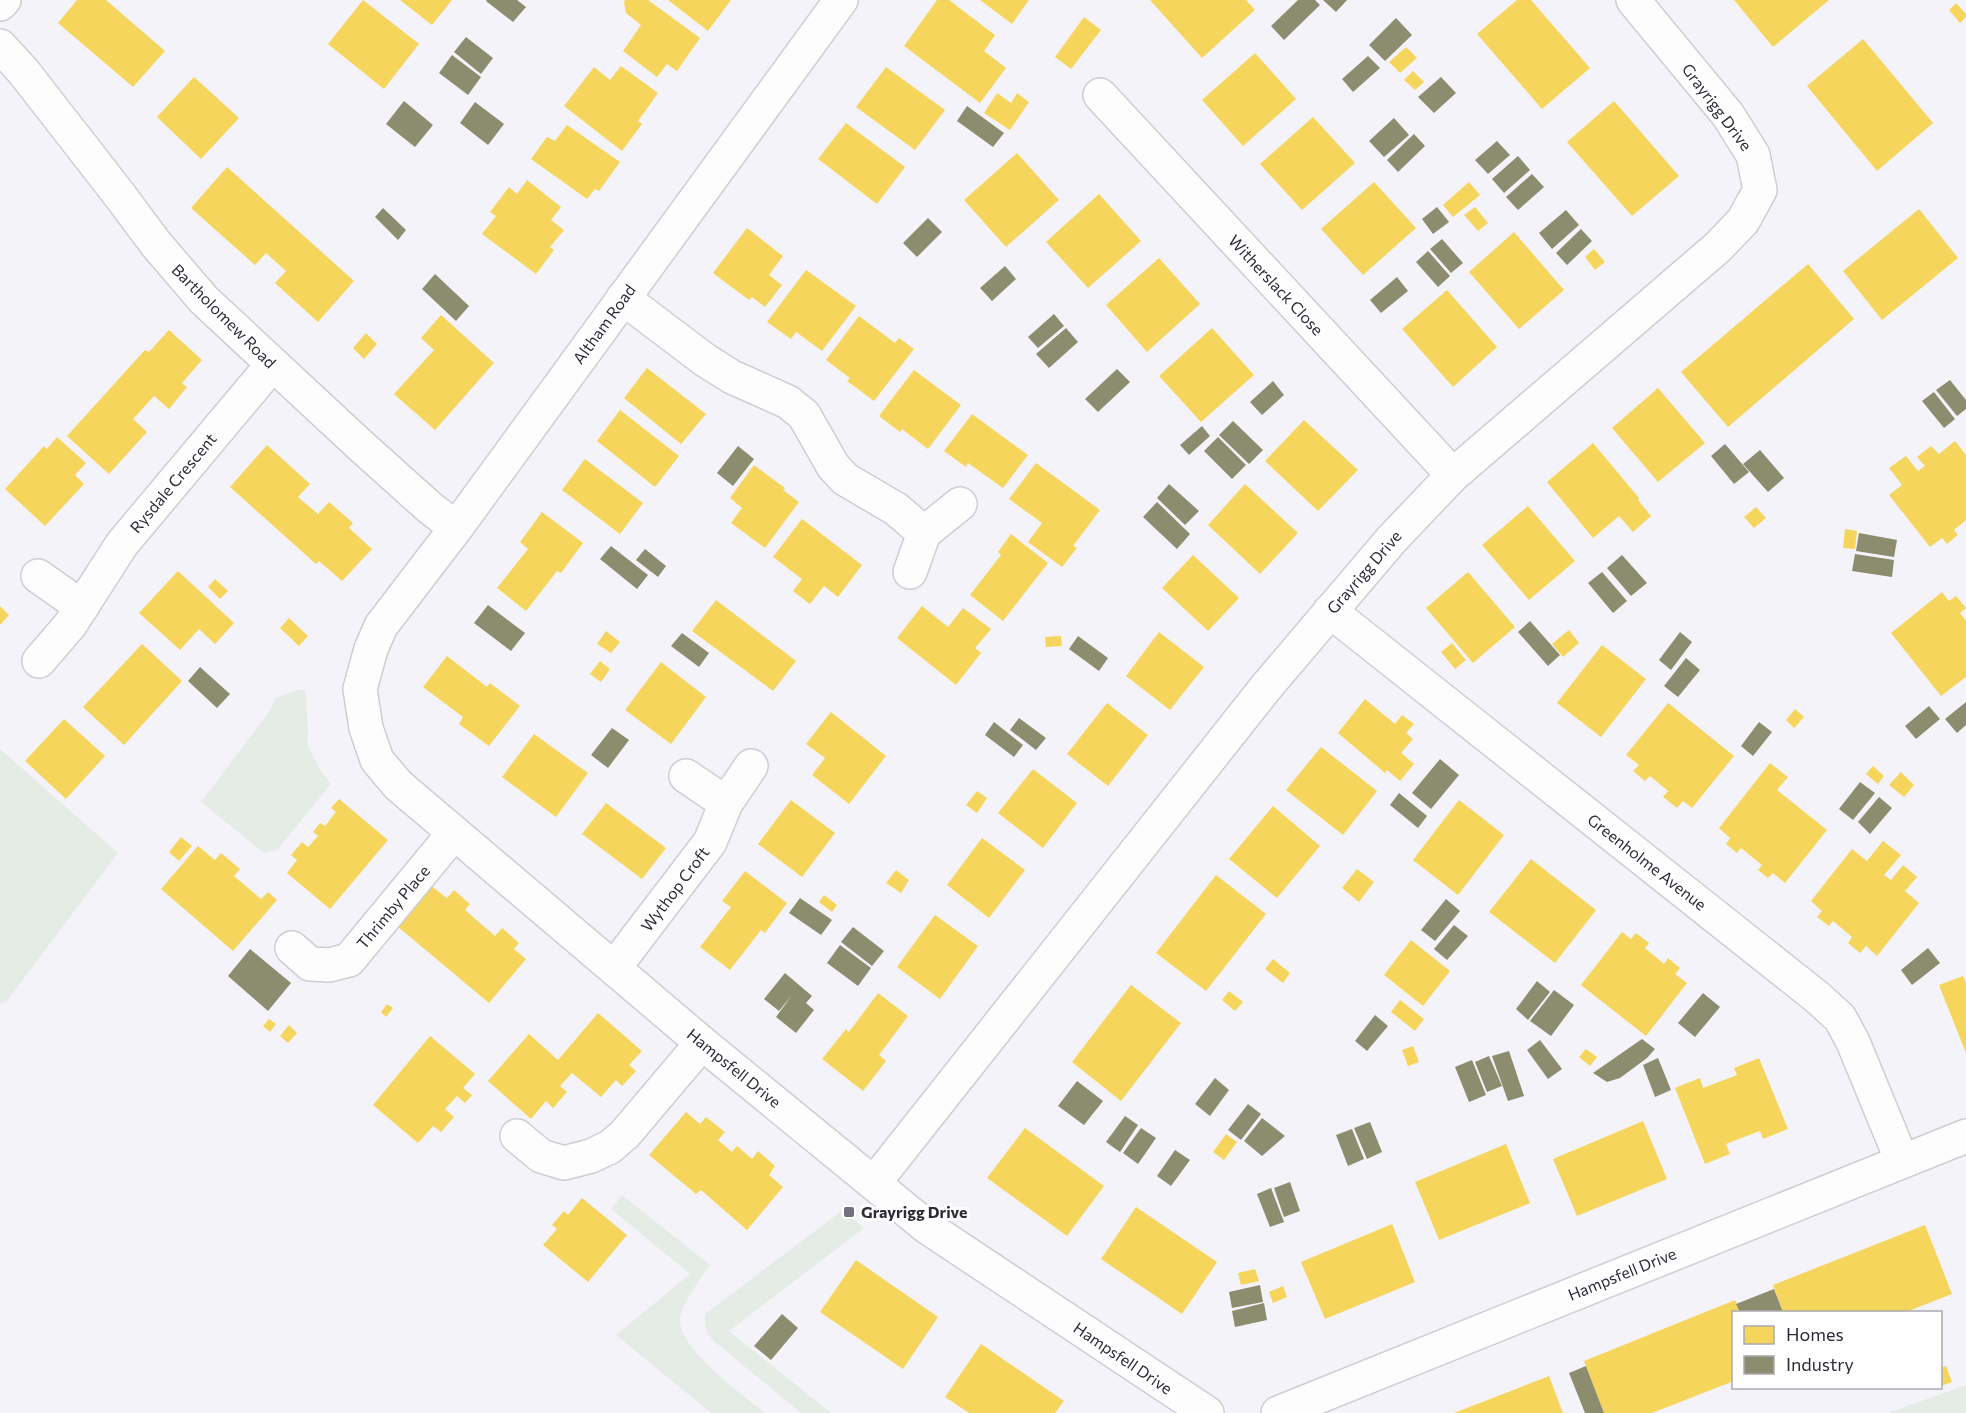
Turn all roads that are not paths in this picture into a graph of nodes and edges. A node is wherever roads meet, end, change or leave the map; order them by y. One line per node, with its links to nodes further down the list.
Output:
1 (4, 0): 4 (street)
2 (841, 0): 7 (street, Altham Road)
3 (1633, 0): 9 (street, Grayrigg Drive)
4 (0, 4)
5 (0, 46): 8 (street, Bartholomew Road)
6 (1100, 95): 9 (street, Witherslack Close)
7 (623, 298): 11 (street, Altham Road); 12 (street)
8 (273, 365): 11 (street, Bartholomew Road); 15 (street, Rysdale Crescent)
9 (1453, 475): 16 (street, Grayrigg Drive)
10 (960, 504): 12 (street)
11 (456, 528): 17 (street, Altham Road)
12 (924, 532): 13 (street)
13 (910, 572)
14 (38, 576): 15 (street)
15 (82, 607): 18 (street, Rysdale Crescent)
16 (1330, 611): 28 (street, Greenholme Avenue); 29 (street, Grayrigg Drive)
17 (371, 649): 22 (street, Hampsfell Drive)
18 (39, 661)
19 (751, 766): 21 (street, Wythop Croft)
20 (686, 776): 21 (street)
21 (726, 803): 24 (street, Wythop Croft)
22 (454, 833): 23 (street, Thrimby Place); 24 (street, Hampsfell Drive)
23 (292, 948)
24 (614, 968): 25 (street, Hampsfell Drive)
25 (702, 1043): 26 (street); 29 (street, Hampsfell Drive)
26 (517, 1136)
27 (1966, 1136): 28 (street, Hampsfell Drive)
28 (1902, 1161): 31 (street, Hampsfell Drive)
29 (874, 1183): 30 (street, Hampsfell Drive)
30 (1207, 1413)
31 (1278, 1413)

